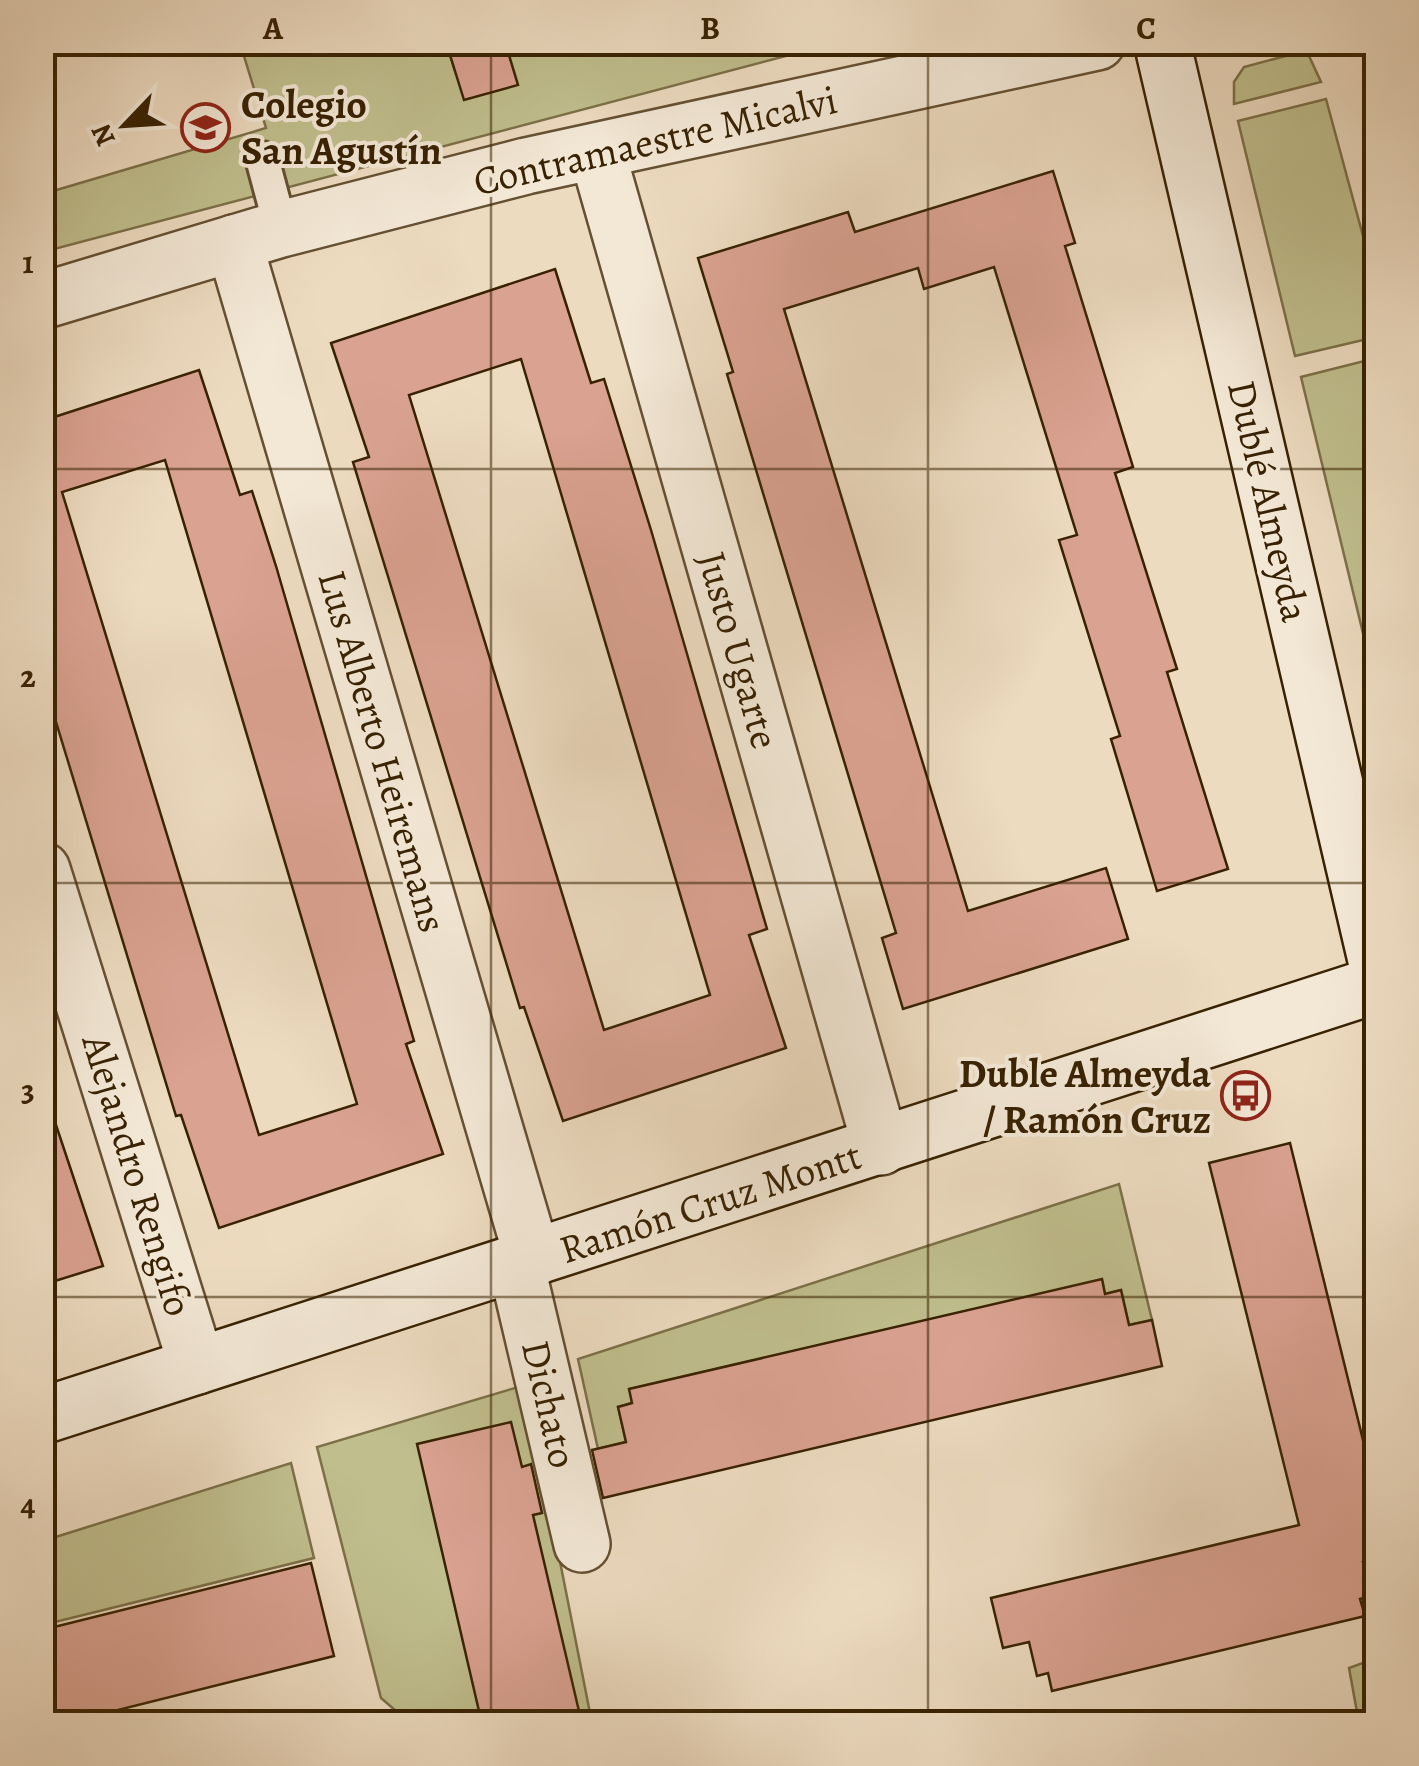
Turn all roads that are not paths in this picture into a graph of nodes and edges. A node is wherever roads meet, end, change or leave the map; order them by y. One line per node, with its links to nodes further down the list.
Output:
1 (1098, 42): 3 (street, Contramaestre Micalvi)
2 (1162, 42): 8 (street, Dublé Almeyda)
3 (597, 152): 5 (street, Contramaestre Micalvi); 10 (street, Justo Ugarte)
4 (262, 158): 5 (lane)
5 (257, 236): 6 (street, Contramaestre Micalvi); 11 (street, Lus Alberto Heiremans)
6 (42, 301)
7 (42, 870): 12 (street, Alejandro Rengifo)
8 (1376, 960)
9 (1376, 985): 10 (street, Ramón Cruz Montt)
10 (881, 1147): 11 (street, Ramón Cruz Montt)
11 (524, 1262): 12 (street, Ramón Cruz Montt); 14 (street, Dichato)
12 (197, 1366): 13 (street, Ramón Cruz Montt)
13 (42, 1416)
14 (582, 1544)

